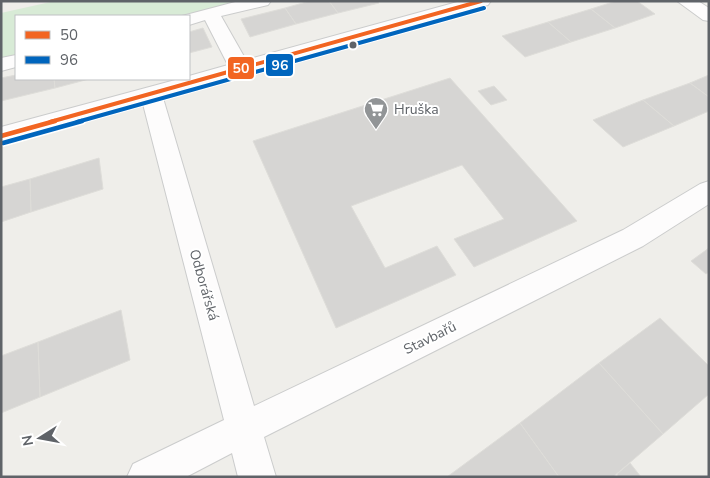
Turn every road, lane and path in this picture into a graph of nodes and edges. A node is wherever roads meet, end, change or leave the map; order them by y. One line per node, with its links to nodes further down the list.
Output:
1 (262, 1): 4 (street)
2 (686, 1): 5 (street)
3 (474, 2): 9 (street)
4 (211, 14): 6 (street); 9 (street)
5 (709, 16)
6 (190, 19)
7 (15, 61): 8 (street)
8 (1, 64)
9 (240, 69): 10 (street)
10 (151, 94): 11 (street); 13 (street, Odborářská)
11 (1, 136)
12 (709, 191): 13 (street, Stavbařů)
13 (244, 429): 14 (street, Stavbařů); 15 (street, Odborářská)
14 (146, 477)
15 (257, 477)

